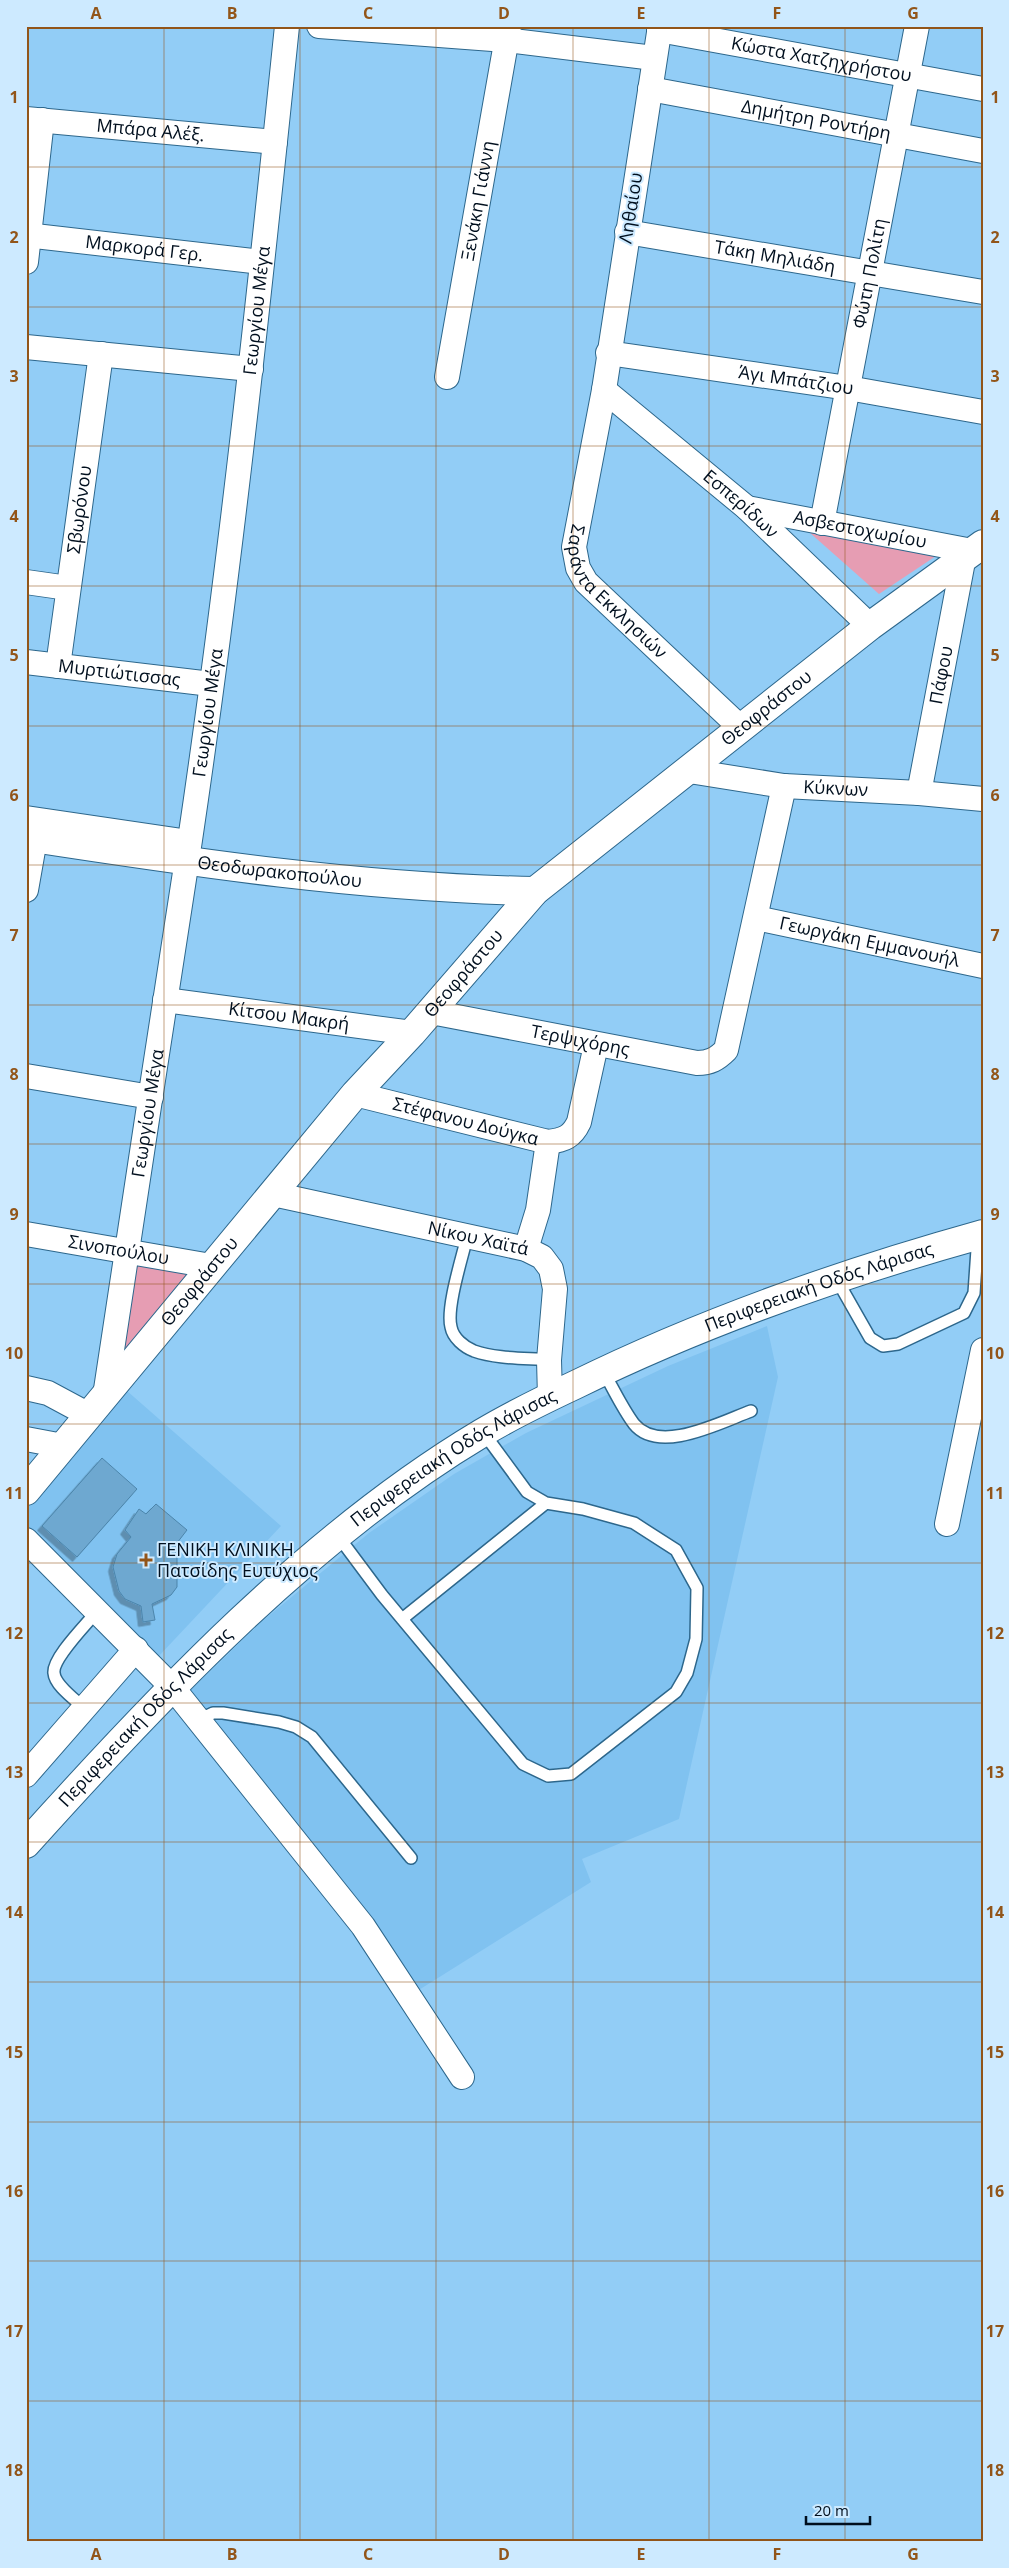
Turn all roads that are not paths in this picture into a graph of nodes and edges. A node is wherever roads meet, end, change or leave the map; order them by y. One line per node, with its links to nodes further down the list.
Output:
1 (287, 26): 12 (street, Γεωργίου Μέγα)
2 (319, 26): 5 (street)
3 (918, 26): 7 (street, Φώτη Πολίτη)
4 (660, 28): 6 (street, Ληθαίου); 7 (street, Κώστα Χατζηχρήστου)
5 (507, 33): 6 (street); 24 (street, Ξενάκη Γιάννη)
6 (654, 58): 8 (street, Ληθαίου)
7 (908, 74): 9 (street, Κώστα Χατζηχρήστου); 11 (street, Φώτη Πολίτη)
8 (650, 89): 11 (street, Δημήτρη Ροντήρη); 14 (street, Ληθαίου)
9 (983, 89)
10 (34, 120): 12 (street, Μπάρα Αλέξ.); 15 (street)
11 (896, 136): 13 (street, Δημήτρη Ροντήρη); 18 (street, Φώτη Πολίτη)
12 (275, 142): 17 (street, Γεωργίου Μέγα)
13 (983, 151)
14 (627, 232): 18 (street, Τάκη Μηλιάδη); 21 (street, Ληθαίου)
15 (28, 236): 16 (street); 17 (street, Μαρκορά Γερ.)
16 (26, 262)
17 (262, 262): 23 (street, Γεωργίου Μέγα)
18 (870, 273): 19 (street, Τάκη Μηλιάδη); 25 (street, Φώτη Πολίτη)
19 (983, 292)
20 (26, 347): 22 (street)
21 (608, 353): 25 (street, Άγι Μπάτζιου); 26 (street, Ληθαίου)
22 (101, 354): 23 (street); 32 (street, Σβωρόνου)
23 (251, 369): 36 (street, Γεωργίου Μέγα)
24 (447, 377)
25 (848, 388): 27 (street, Άγι Μπάτζιου); 29 (street, Φώτη Πολίτη)
26 (604, 390): 28 (street, Εσπερίδων); 37 (street, Σαράντα Εκκλησιών)
27 (983, 412)
28 (747, 508): 29 (street, Ασβεστοχωρίου); 33 (street, Εσπερίδων)
29 (822, 523): 30 (street, Ασβεστοχωρίου)
30 (973, 550): 33 (main road, Θεοφράστου); 40 (street, Πάφου)
31 (26, 582): 32 (street)
32 (68, 588): 35 (street, Σβωρόνου)
33 (870, 626): 37 (main road, Θεοφράστου)
34 (26, 662): 35 (street, Μυρτιώτισσας)
35 (58, 666): 36 (street, Μυρτιώτισσας)
36 (211, 684): 43 (street, Γεωργίου Μέγα)
37 (742, 729): 38 (main road, Θεοφράστου)
38 (689, 771): 39 (street, Κύκνων); 45 (main road, Θεοφράστου)
39 (784, 786): 40 (street, Κύκνων); 46 (street)
40 (919, 793): 41 (street, Κύκνων)
41 (983, 800)
42 (29, 831): 43 (main road, Θεοδωρακοπούλου); 44 (street)
43 (188, 852): 45 (main road, Θεοδωρακοπούλου); 48 (street, Γεωργίου Μέγα)
44 (26, 890)
45 (535, 891): 49 (main road, Θεοφράστου)
46 (756, 918): 47 (street, Γεωργάκη Εμμανουήλ); 51 (street, Τερψιχόρης)
47 (983, 966)
48 (166, 1000): 50 (street, Κίτσου Μακρή); 54 (street, Γεωργίου Μέγα)
49 (431, 1012): 50 (main road, Θεοφράστου); 51 (street, Τερψιχόρης)
50 (412, 1033): 53 (main road, Θεοφράστου)
51 (596, 1045): 55 (street, Στέφανου Δούγκα)
52 (26, 1076): 54 (street)
53 (355, 1094): 55 (street, Στέφανου Δούγκα); 56 (main road, Θεοφράστου)
54 (151, 1097): 61 (street, Γεωργίου Μέγα)
55 (548, 1142): 60 (street)
56 (273, 1194): 59 (street, Νίκου Χαϊτά); 62 (main road, Θεοφράστου)
57 (26, 1234): 61 (street, Σινοπούλου)
58 (981, 1234): 63 (main road, Περιφερειακή Οδός Λάρισας); 63 (lane)
59 (467, 1237): 60 (street, Νίκου Χαϊτά); 65 (lane)
60 (526, 1249): 65 (street, Νίκου Χαϊτά)
61 (126, 1252): 62 (street, Σινοπούλου); 69 (street, Γεωργίου Μέγα)
62 (211, 1266): 69 (main road, Θεοφράστου)
63 (838, 1280): 66 (main road, Περιφερειακή Οδός Λάρισας)
64 (983, 1350): 73 (street)
65 (550, 1360): 68 (street, Νίκου Χαϊτά)
66 (603, 1370): 68 (main road, Περιφερειακή Οδός Λάρισας); 70 (lane)
67 (26, 1388): 69 (street)
68 (550, 1396): 71 (main road, Περιφερειακή Οδός Λάρισας)
69 (97, 1406): 74 (main road, Θεοφράστου)
70 (752, 1411)
71 (483, 1432): 76 (lane); 78 (main road, Περιφερειακή Οδός Λάρισας)
72 (26, 1439): 74 (street)
73 (974, 1440): 77 (street)
74 (63, 1446): 75 (main road, Θεοφράστου)
75 (26, 1491)
76 (546, 1503): 81 (lane); 81 (lane)
77 (947, 1524)
78 (338, 1536): 81 (lane); 83 (main road, Περιφερειακή Οδός Λάρισας)
79 (26, 1540): 80 (street)
80 (98, 1610): 82 (street); 84 (lane)
81 (402, 1619)
82 (136, 1648): 83 (street); 84 (street)
83 (173, 1688): 85 (street); 87 (main road, Περιφερειακή Οδός Λάρισας)
84 (84, 1708): 86 (street)
85 (198, 1720): 88 (lane); 89 (street)
86 (26, 1775)
87 (26, 1844)
88 (411, 1858)
89 (462, 2077)

